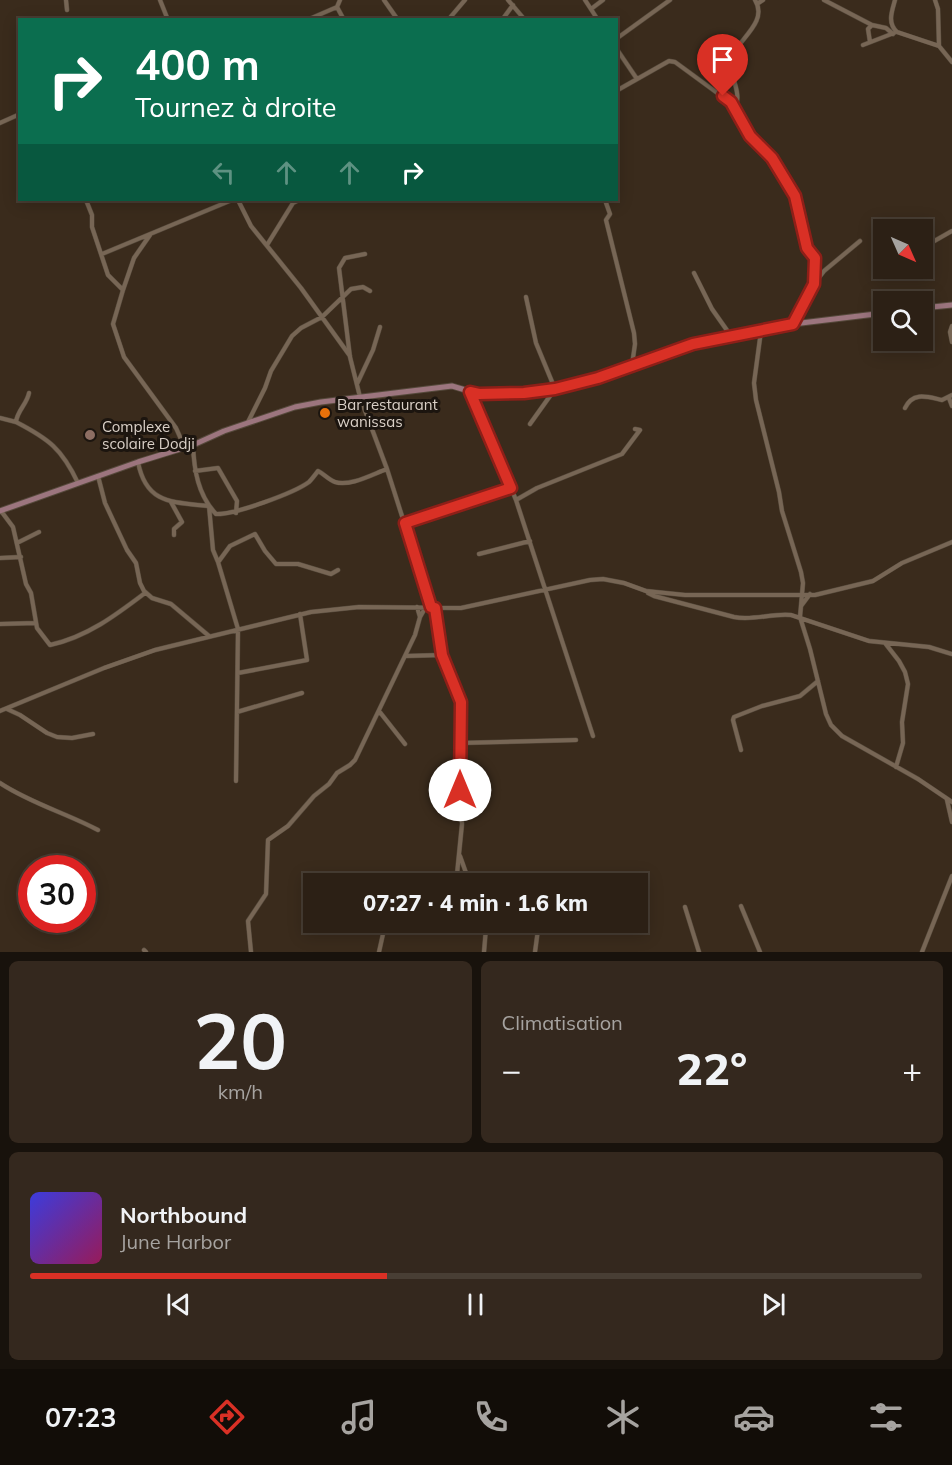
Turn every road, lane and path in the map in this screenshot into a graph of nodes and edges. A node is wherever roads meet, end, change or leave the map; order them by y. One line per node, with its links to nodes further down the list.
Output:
1 (66, 0): 18 (street)
2 (160, 0): 19 (street)
3 (340, 0): 16 (street)
4 (384, 0): 22 (street)
5 (465, 0): 23 (street)
6 (508, 0): 15 (street)
7 (585, 0): 17 (street)
8 (603, 0): 17 (street)
9 (670, 0): 29 (street)
10 (763, 0): 14 (street)
11 (824, 0): 27 (street)
12 (895, 0): 28 (street)
13 (935, 0): 32 (street)
14 (756, 2): 37 (street)
15 (513, 6): 24 (street); 25 (street)
16 (337, 7): 20 (street); 21 (street)
17 (591, 9): 26 (street)
18 (67, 10)
19 (167, 18)
20 (312, 18)
21 (343, 18)
22 (397, 18)
23 (450, 18)
24 (504, 18)
25 (523, 18)
26 (597, 18)
27 (872, 25): 28 (street); 30 (street)
28 (895, 33): 30 (street); 32 (street)
29 (618, 38)
30 (870, 42): 31 (street)
31 (863, 45)
32 (939, 46): 34 (street)
33 (618, 51): 35 (street)
34 (952, 62)
35 (637, 79): 36 (street); 37 (street)
36 (618, 90)
37 (735, 110): 53 (street)
38 (18, 115): 39 (street)
39 (0, 123)
40 (86, 201): 50 (street)
41 (230, 201): 46 (street)
42 (238, 201): 49 (street)
43 (297, 201): 49 (street)
44 (605, 201): 69 (street)
45 (952, 231): 48 (street)
46 (151, 233): 50 (street); 54 (street)
47 (860, 241): 53 (street)
48 (933, 242)
49 (267, 245): 61 (street)
50 (102, 254): 54 (street)
51 (365, 254): 56 (street)
52 (694, 273): 66 (street)
53 (814, 284): 62 (street)
54 (123, 290): 84 (street)
55 (370, 291): 56 (street)
56 (343, 296): 61 (street); 68 (street)
57 (526, 297): 71 (street)
58 (952, 305): 59 (main road)
59 (933, 307)
60 (873, 314): 62 (main road)
61 (322, 317): 68 (street); 80 (street)
62 (793, 324): 65 (main road)
63 (952, 326): 67 (street)
64 (380, 327): 70 (street)
65 (761, 331): 66 (main road); 110 (street)
66 (731, 336): 69 (main road)
67 (952, 342)
68 (350, 357): 70 (street)
69 (632, 365): 71 (main road)
70 (357, 384): 74 (street)
71 (555, 389): 72 (main road); 81 (street)
72 (470, 392): 74 (main road); 90 (street)
73 (29, 393): 79 (street)
74 (360, 397): 80 (main road); 86 (street)
75 (950, 397): 76 (street); 77 (street)
76 (952, 406)
77 (905, 408)
78 (0, 418): 79 (street)
79 (16, 422): 89 (street)
80 (247, 423): 83 (main road)
81 (530, 424)
82 (635, 429): 91 (street)
83 (193, 445): 84 (main road); 87 (street)
84 (185, 448): 85 (main road)
85 (138, 462): 88 (main road); 92 (street)
86 (387, 469): 95 (street); 96 (street)
87 (195, 471): 93 (street); 95 (street)
88 (97, 476): 89 (main road); 109 (street)
89 (78, 483): 94 (main road)
90 (511, 488): 91 (street); 96 (street)
91 (516, 500): 99 (street)
92 (171, 501): 93 (street); 98 (street)
93 (208, 506): 95 (street); 105 (street)
94 (0, 511): 101 (street)
95 (236, 513)
96 (405, 523): 114 (street)
97 (39, 532): 101 (street)
98 (174, 535)
99 (530, 541): 102 (street); 107 (street)
100 (952, 542): 111 (street)
101 (17, 543): 103 (street)
102 (480, 554)
103 (21, 557): 104 (street); 118 (street)
104 (0, 558)
105 (218, 562): 106 (street); 120 (street)
106 (338, 570)
107 (546, 589): 108 (street); 114 (street); 134 (street)
108 (646, 591): 110 (street); 116 (street)
109 (145, 593): 118 (street); 121 (street)
110 (802, 593): 111 (street); 112 (street)
111 (810, 594): 112 (street)
112 (800, 606): 116 (street)
113 (417, 607): 114 (street); 115 (street); 117 (street)
114 (433, 607): 117 (street); 124 (street)
115 (300, 614): 120 (street); 126 (street)
116 (800, 616): 122 (street); 127 (street)
117 (420, 617): 125 (street)
118 (36, 623): 119 (street)
119 (0, 624)
120 (238, 629): 121 (street); 126 (street)
121 (210, 636): 129 (street)
122 (885, 643): 123 (street); 139 (street)
123 (952, 654)
124 (442, 655): 125 (street); 136 (street)
125 (405, 656): 131 (street)
126 (238, 674): 132 (street)
127 (818, 681): 138 (street); 139 (street)
128 (302, 693): 132 (street)
129 (6, 709): 130 (street); 133 (street)
130 (0, 711)
131 (379, 711): 137 (street); 154 (street)
132 (237, 712): 140 (street)
133 (93, 734)
134 (593, 736)
135 (576, 740): 136 (street)
136 (460, 743): 145 (street)
137 (405, 744)
138 (741, 750)
139 (896, 767): 142 (street)
140 (236, 781)
141 (0, 783): 144 (street)
142 (950, 800): 143 (street)
143 (952, 822)
144 (98, 830)
145 (458, 852): 146 (street); 147 (street)
146 (457, 873)
147 (466, 873)
148 (952, 876): 160 (street)
149 (741, 906): 159 (street)
150 (685, 907): 158 (street)
151 (383, 933): 155 (street)
152 (486, 933): 156 (street)
153 (538, 933): 157 (street)
154 (251, 952)
155 (379, 952)
156 (484, 952)
157 (535, 952)
158 (699, 952)
159 (760, 952)
160 (922, 952)

